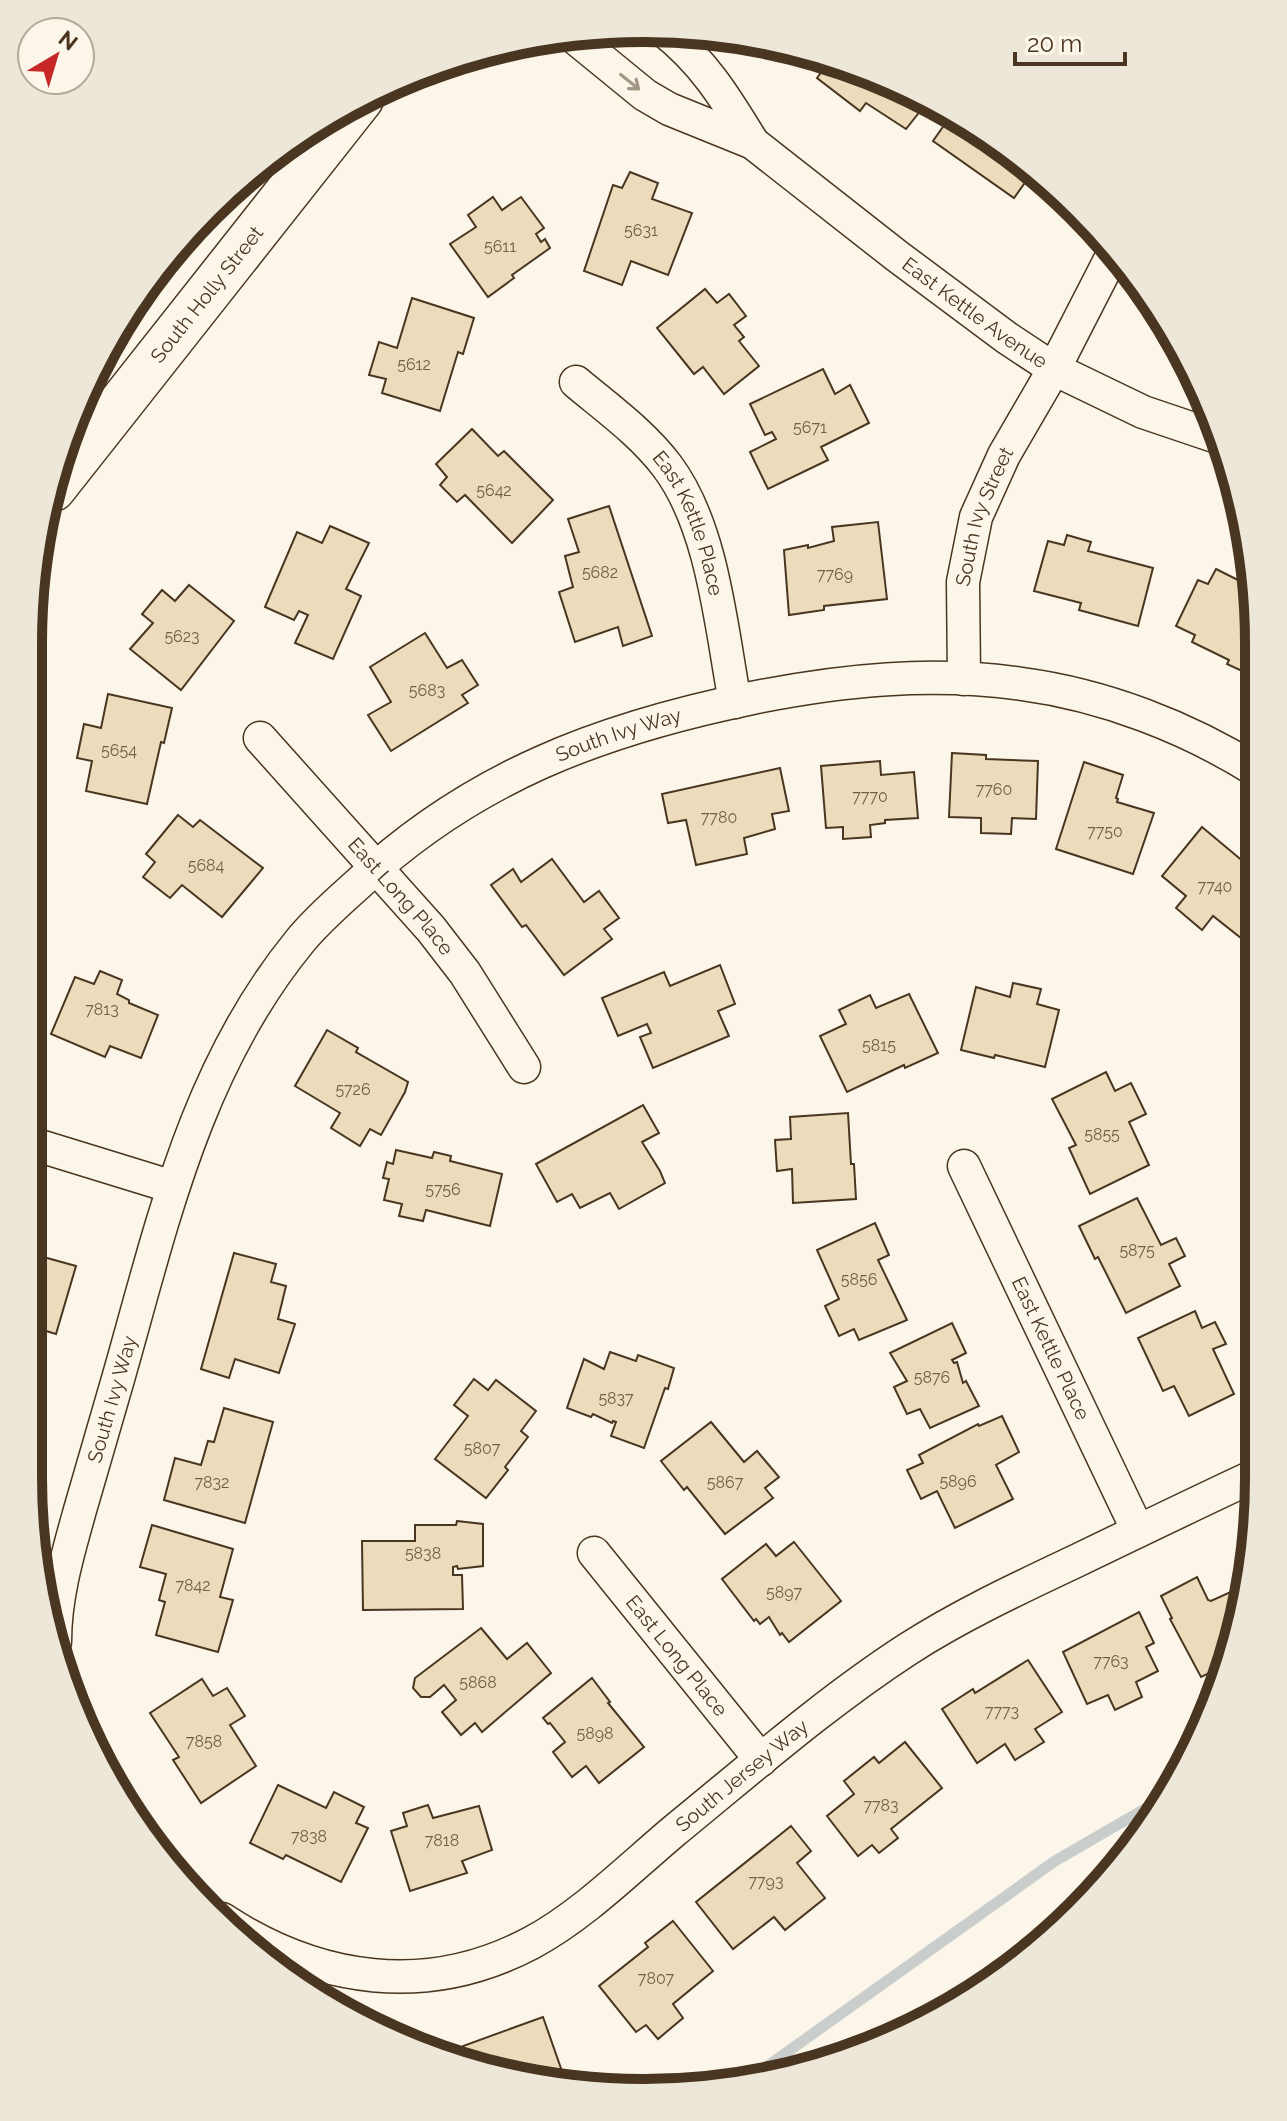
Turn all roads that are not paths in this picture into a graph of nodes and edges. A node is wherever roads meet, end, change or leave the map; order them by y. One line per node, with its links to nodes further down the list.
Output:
1 (678, 43): 4 (street, East Kettle Avenue)
2 (584, 45): 4 (street, East Kettle Avenue, one-way to 4)
3 (341, 124): 9 (main road, South Holly Street)
4 (753, 143): 6 (street, East Kettle Avenue)
5 (1109, 262): 6 (street, South Ivy Street)
6 (1054, 369): 8 (street, East Kettle Avenue); 10 (street, South Ivy Street)
7 (576, 382): 11 (street, East Kettle Place)
8 (1207, 434)
9 (67, 471)
10 (964, 679): 11 (street, South Ivy Way); 13 (street, South Ivy Way)
11 (735, 702): 14 (street, South Ivy Way)
12 (260, 738): 14 (street, East Long Place)
13 (1245, 764)
14 (375, 867): 15 (street, East Long Place); 18 (street, South Ivy Way)
15 (524, 1067)
16 (42, 1147): 18 (street)
17 (964, 1166): 20 (street, East Kettle Place)
18 (173, 1187): 22 (street, South Ivy Way)
19 (1245, 1480): 20 (street, South Jersey Way)
20 (1138, 1531): 23 (street, South Jersey Way)
21 (594, 1553): 23 (street, East Long Place)
22 (56, 1607)
23 (761, 1760): 24 (street, South Jersey Way)
24 (260, 1940)

